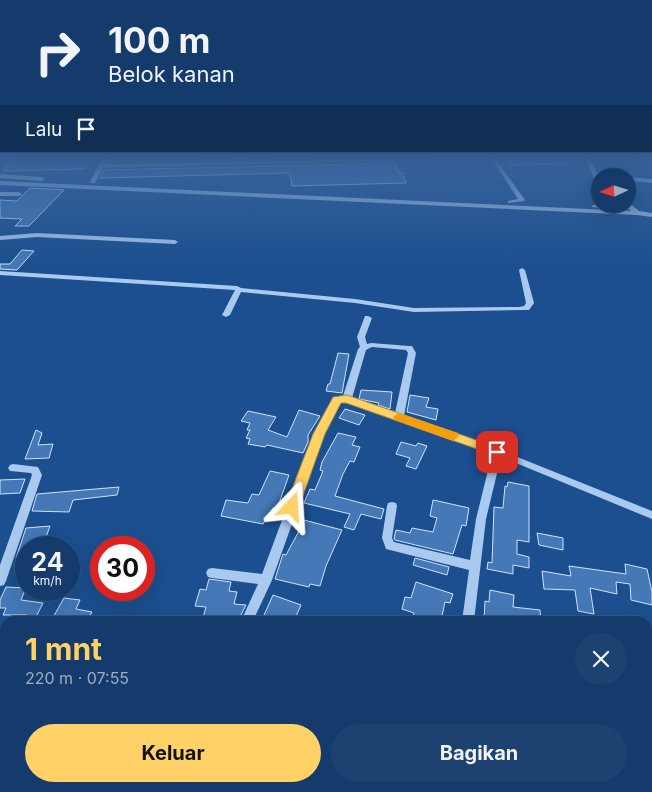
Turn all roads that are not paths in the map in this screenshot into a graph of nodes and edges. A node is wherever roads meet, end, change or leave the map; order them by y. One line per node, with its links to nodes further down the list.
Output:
1 (254, 195): 6 (street)
2 (369, 195): 4 (street)
3 (519, 195): 4 (street)
4 (519, 202): 5 (street)
5 (591, 206)
6 (637, 213): 7 (street)
7 (652, 215)
8 (0, 238): 9 (street)
9 (175, 242)
10 (522, 270): 12 (street)
11 (0, 273): 12 (street)
12 (238, 290): 13 (street)
13 (226, 315)
14 (368, 318): 15 (street)
15 (364, 347): 16 (street); 17 (street)
16 (347, 399): 17 (street); 24 (street)
17 (399, 417): 18 (street)
18 (497, 452): 21 (street); 22 (street)
19 (13, 468): 25 (street)
20 (392, 506): 22 (street)
21 (652, 515)
22 (474, 566): 27 (street)
23 (212, 573): 24 (street)
24 (266, 580): 26 (street)
25 (0, 581)
26 (249, 616)
27 (469, 616)

